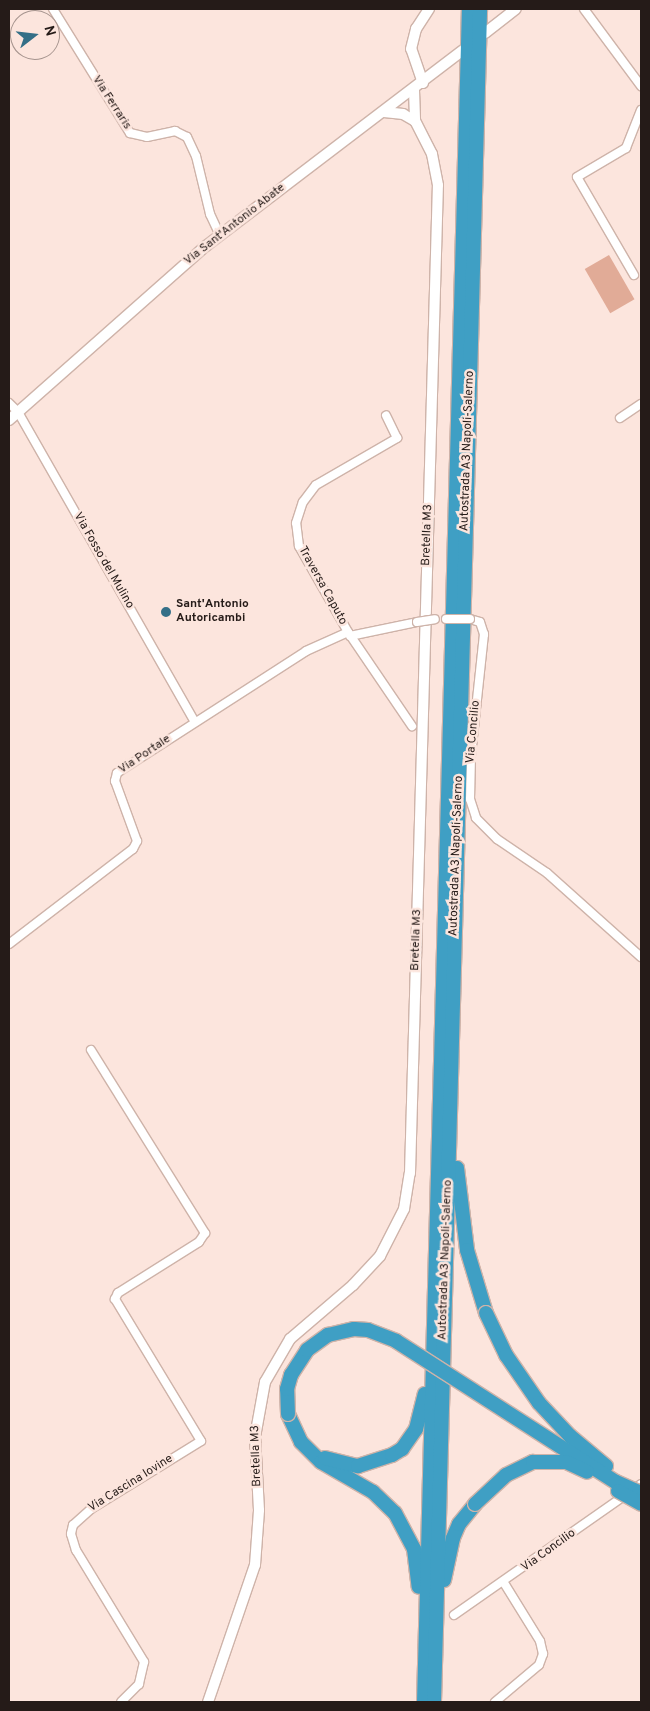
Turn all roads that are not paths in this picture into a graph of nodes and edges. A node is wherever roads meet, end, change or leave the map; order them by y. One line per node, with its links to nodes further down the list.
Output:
1 (53, 9): 16 (street, Via Ferraris)
2 (430, 9): 9 (street)
3 (469, 9): 31 (highway, Autostrada A3 Napoli-Salerno)
4 (480, 9): 29 (highway, Autostrada A3 Napoli-Salerno)
5 (516, 9): 7 (street)
6 (584, 9): 10 (street)
7 (485, 33)
8 (462, 51): 9 (street, Via Sant'Antonio Abate)
9 (423, 82): 11 (street, Via Sant'Antonio Abate)
10 (641, 86)
11 (414, 90): 12 (street, Via Sant'Antonio Abate); 15 (street)
12 (402, 99): 14 (street, Via Sant'Antonio Abate); 15 (street, Bretella M3)
13 (641, 110): 17 (street)
14 (384, 112): 15 (street); 16 (street, Via Sant'Antonio Abate)
15 (412, 115): 40 (street, Bretella M3)
16 (220, 235): 20 (street, Via Sant'Antonio Abate)
17 (634, 275)
18 (9, 403): 20 (street, Via Fosso del Mulino)
19 (641, 404): 22 (street)
20 (18, 412): 23 (street, Via Sant'Antonio Abate); 25 (street, Via Fosso del Mulino)
21 (386, 414): 24 (street, Traversa Caputo)
22 (620, 418)
23 (9, 420)
24 (349, 634): 25 (street, Via Portale); 26 (street); 28 (street, Via Concilio, bridge)
25 (195, 722): 27 (street, Via Portale)
26 (412, 726)
27 (9, 944)
28 (641, 957)
29 (452, 1010): 35 (highway, bridge); 42 (highway, Autostrada A3 Napoli-Salerno)
30 (91, 1050): 39 (street, Via Cascina Iovine)
31 (435, 1277): 32 (highway); 41 (highway, Autostrada A3 Napoli-Salerno)
32 (310, 1451): 33 (highway, bridge); 41 (highway)
33 (616, 1482): 35 (highway, bridge); 36 (highway, bridge)
34 (641, 1484): 37 (street, Via Concilio)
35 (641, 1492)
36 (641, 1504): 42 (highway, bridge)
37 (504, 1583): 38 (street, Via Concilio); 43 (street)
38 (454, 1615)
39 (120, 1702)
40 (208, 1702)
41 (423, 1702)
42 (434, 1702)
43 (495, 1702)

